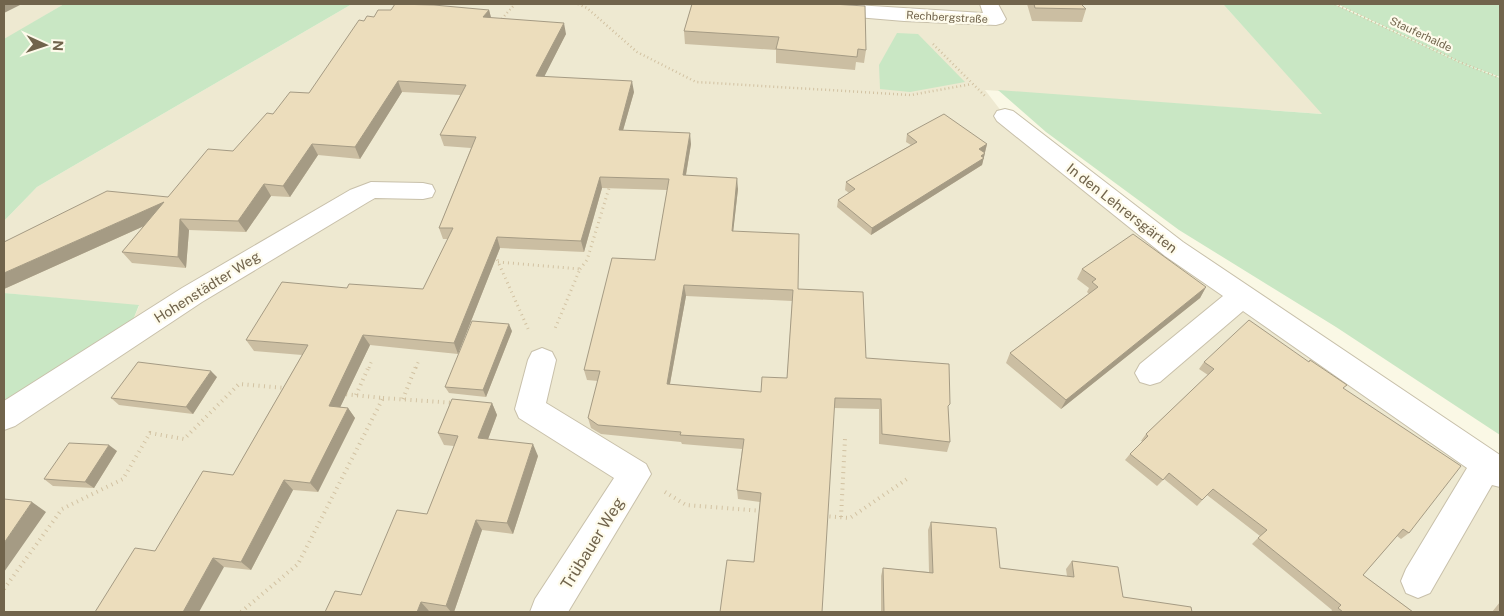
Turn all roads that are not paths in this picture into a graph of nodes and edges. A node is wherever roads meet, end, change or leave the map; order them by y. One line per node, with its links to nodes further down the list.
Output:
1 (989, 4): 2 (street, Rechbergstraße)
2 (818, 6)
3 (1005, 116): 5 (street, In den Lehrersgärten)
4 (423, 192): 8 (street, Hohenstädter Weg)
5 (1242, 296): 7 (street); 9 (street, In den Lehrersgärten)
6 (542, 360): 11 (street, Trübauer Weg)
7 (1150, 373)
8 (4, 417)
9 (1494, 469): 10 (street, In den Lehrersgärten)
10 (1418, 581)
11 (548, 612)

